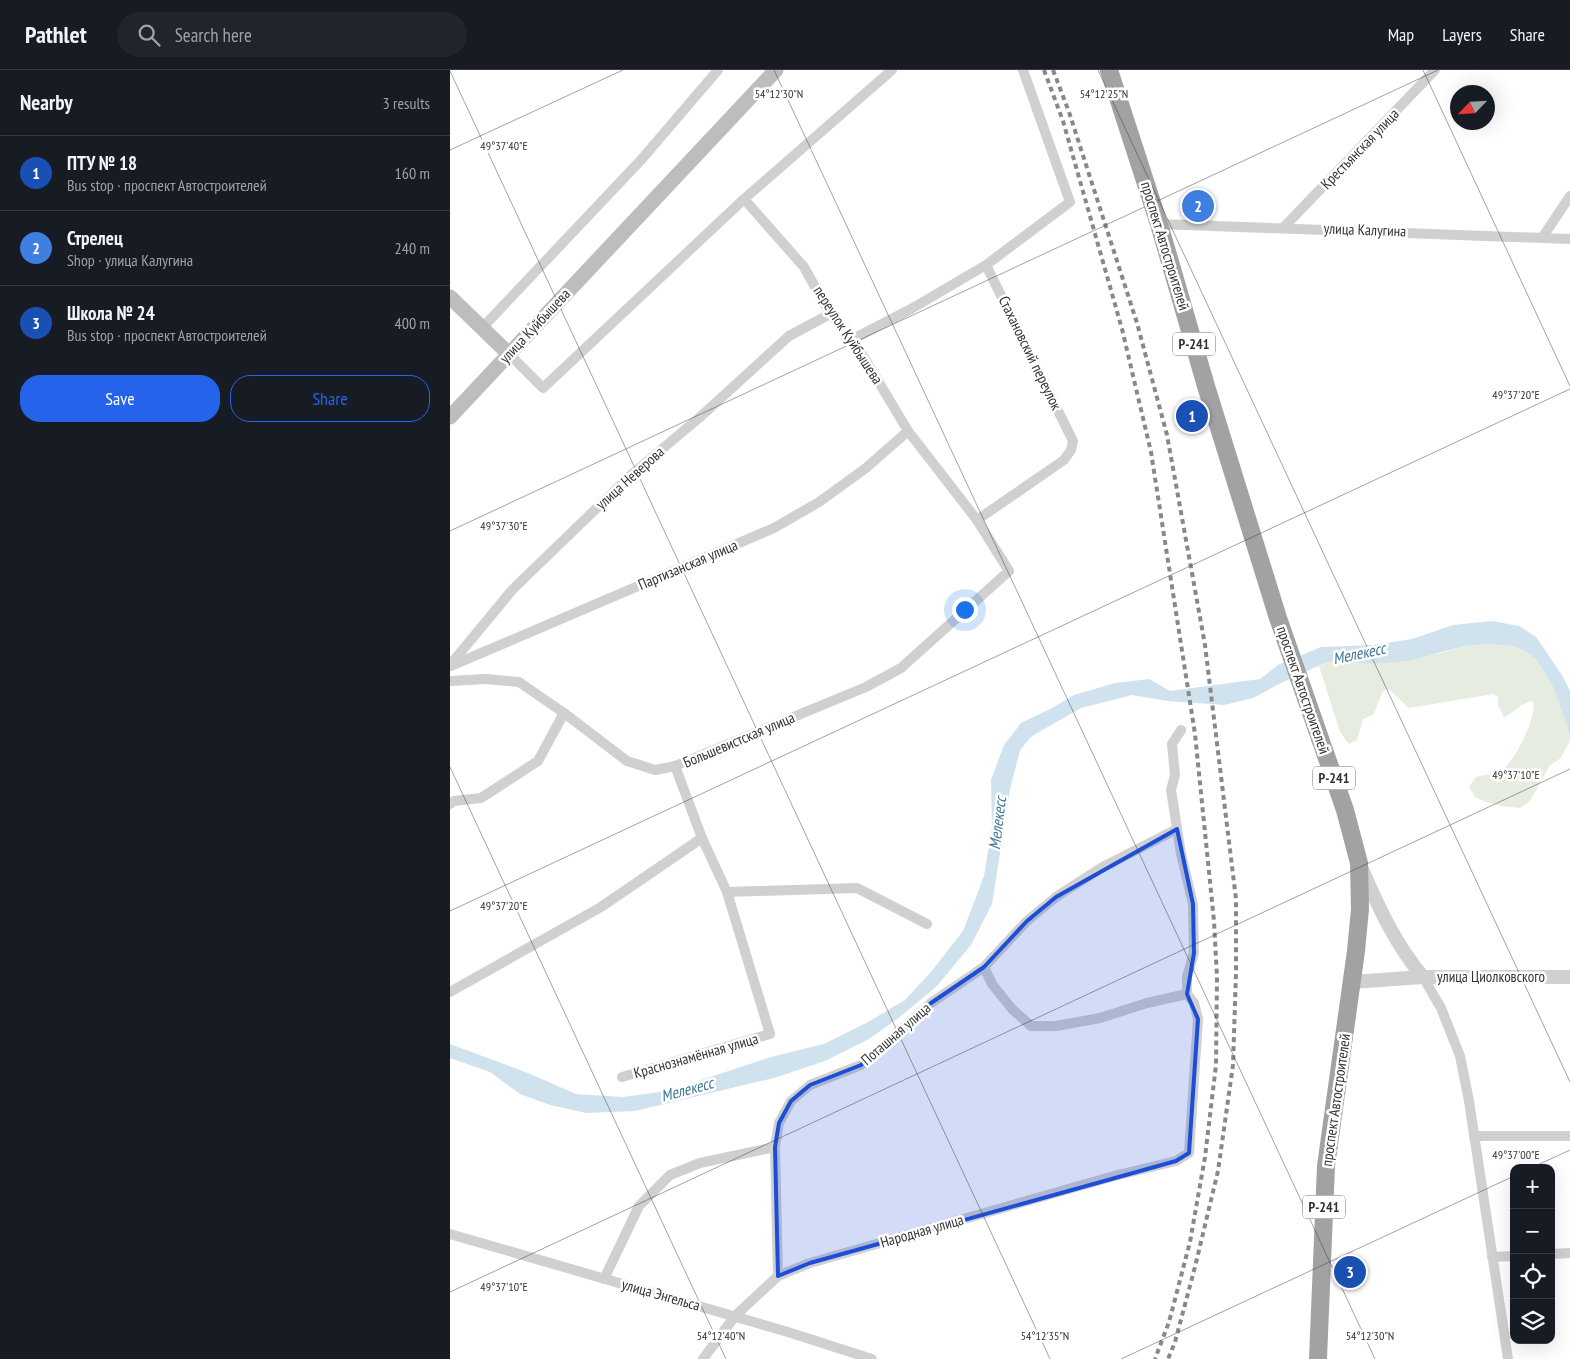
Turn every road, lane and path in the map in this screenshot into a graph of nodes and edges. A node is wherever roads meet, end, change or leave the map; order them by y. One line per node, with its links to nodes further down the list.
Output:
1 (718, 70): 16 (street)
2 (776, 70): 18 (main road, улица Куйбышева)
3 (892, 70): 8 (street)
4 (1023, 70): 13 (street)
5 (1109, 70): 9 (highway, проспект Автостроителей / Р-241)
6 (1435, 70): 10 (street, Крестьянская улица)
7 (1570, 196): 11 (street)
8 (744, 199): 15 (street, переулок Куйбышева); 18 (street)
9 (1159, 224): 10 (street, улица Калугина); 31 (highway, проспект Автостроителей / Р-241)
10 (1284, 227): 11 (street, улица Калугина)
11 (1542, 238): 12 (street, улица Калугина)
12 (1570, 238)
13 (986, 264): 17 (street); 21 (street, Стахановский переулок)
14 (450, 297): 16 (main road)
15 (830, 314): 17 (street, переулок Куйбышева); 23 (street, улица Неверова)
16 (483, 327): 18 (main road)
17 (853, 339): 20 (street, переулок Куйбышева)
18 (509, 354): 19 (main road, улица Куйбышева)
19 (450, 417)
20 (908, 431): 21 (street, переулок Куйбышева); 23 (street, Партизанская улица)
21 (976, 520): 22 (street, переулок Куйбышева)
22 (1009, 571): 27 (street, Большевистская улица)
23 (450, 666)
24 (450, 681): 25 (street, Большевистская улица)
25 (564, 713): 27 (street, Большевистская улица); 28 (street)
26 (1181, 730): 29 (street)
27 (675, 766): 30 (street, Краснознамённая улица)
28 (450, 804)
29 (1177, 829): 34 (street, Поташная улица); 39 (street)
30 (702, 838): 32 (street, Краснознамённая улица); 38 (street)
31 (1359, 863): 36 (street, улица Циолковского); 37 (highway, проспект Автостроителей / Р-241)
32 (726, 892): 33 (street); 40 (street, Краснознамённая улица)
33 (927, 924)
34 (984, 967): 39 (street); 43 (street, Поташная улица)
35 (1570, 976): 36 (street, улица Циолковского)
36 (1423, 977): 37 (street); 41 (street)
37 (1352, 982): 54 (highway, проспект Автостроителей / Р-241)
38 (450, 992)
39 (1186, 994): 49 (street, Народная улица)
40 (622, 1077)
41 (1474, 1136): 42 (street); 48 (street)
42 (1570, 1136)
43 (775, 1147): 49 (street, Поташная улица); 50 (street)
44 (450, 1234): 50 (street, улица Энгельса)
45 (1570, 1253): 46 (street)
46 (1555, 1254)
47 (1510, 1256): 48 (street)
48 (1492, 1257): 55 (street)
49 (778, 1276): 51 (street, Народная улица)
50 (604, 1279): 51 (street, улица Энгельса)
51 (735, 1316): 52 (street, Народная улица); 53 (street, улица Энгельса)
52 (703, 1359)
53 (872, 1359)
54 (1318, 1359)
55 (1508, 1359)

